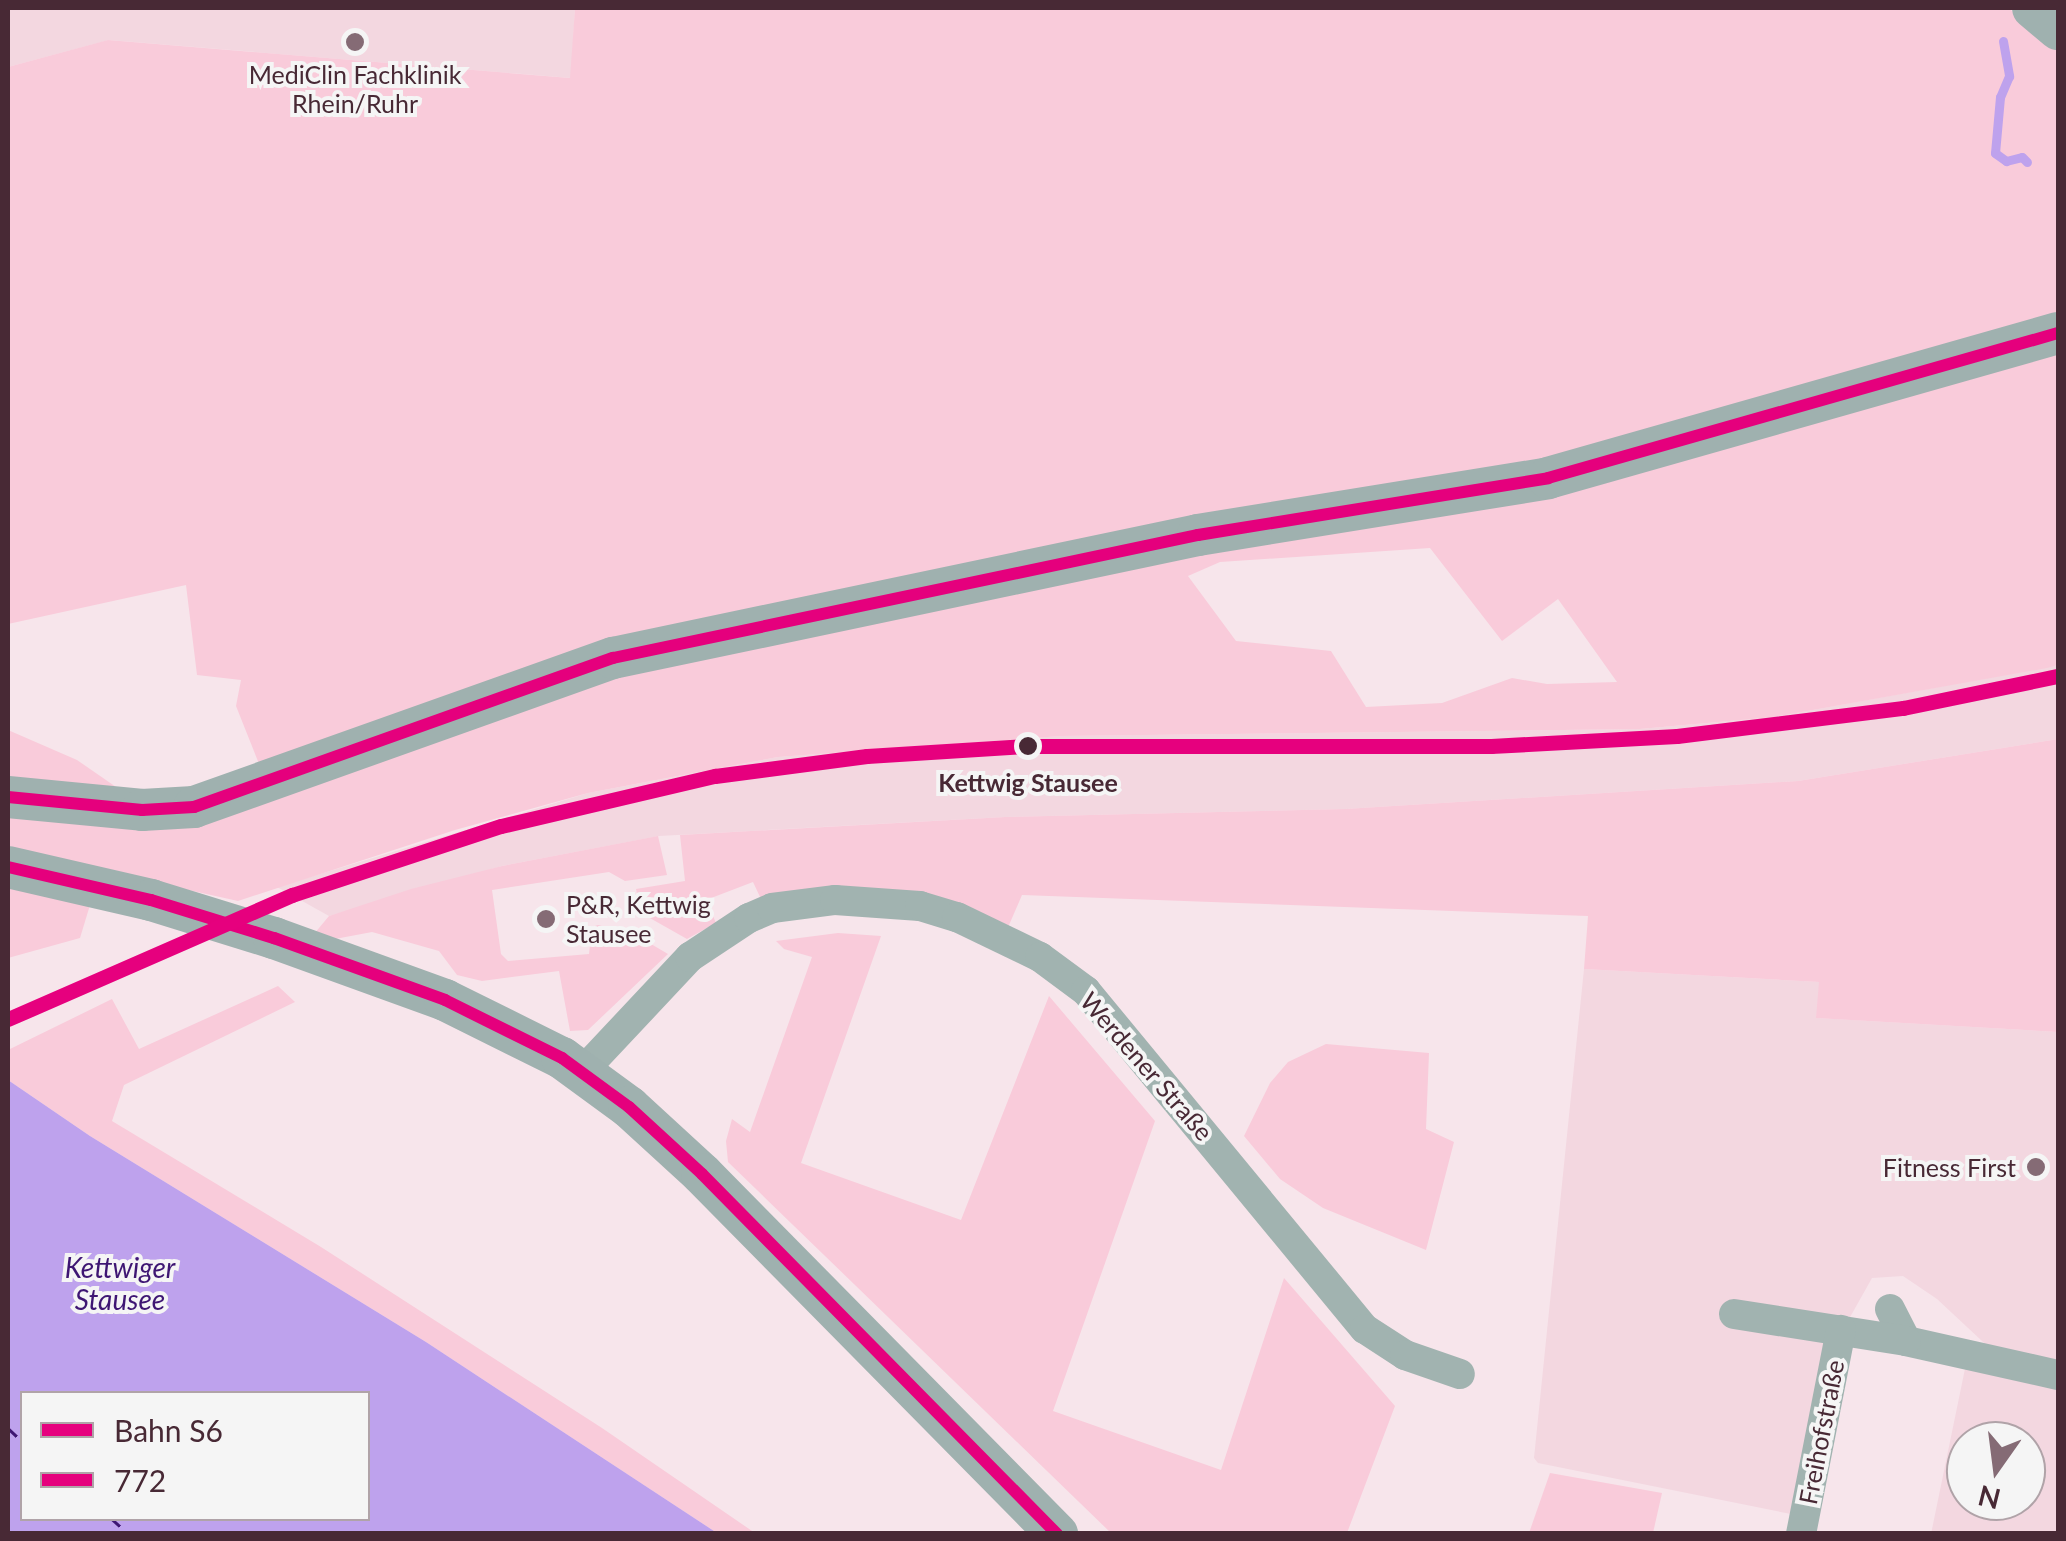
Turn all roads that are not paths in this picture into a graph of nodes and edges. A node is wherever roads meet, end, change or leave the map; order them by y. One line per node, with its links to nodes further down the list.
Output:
1 (2032, 8): 2 (main road)
2 (2058, 29)
3 (2058, 333): 4 (main road)
4 (8, 798)
5 (8, 867): 6 (main road)
6 (582, 1072): 11 (street, Werdener Straße); 13 (main road)
7 (1890, 1309): 10 (street)
8 (1734, 1314): 9 (street)
9 (1841, 1330): 10 (street); 14 (street, Freihofstraße)
10 (1906, 1341): 12 (street)
11 (1460, 1374)
12 (2058, 1375)
13 (1057, 1534)
14 (1801, 1534)

